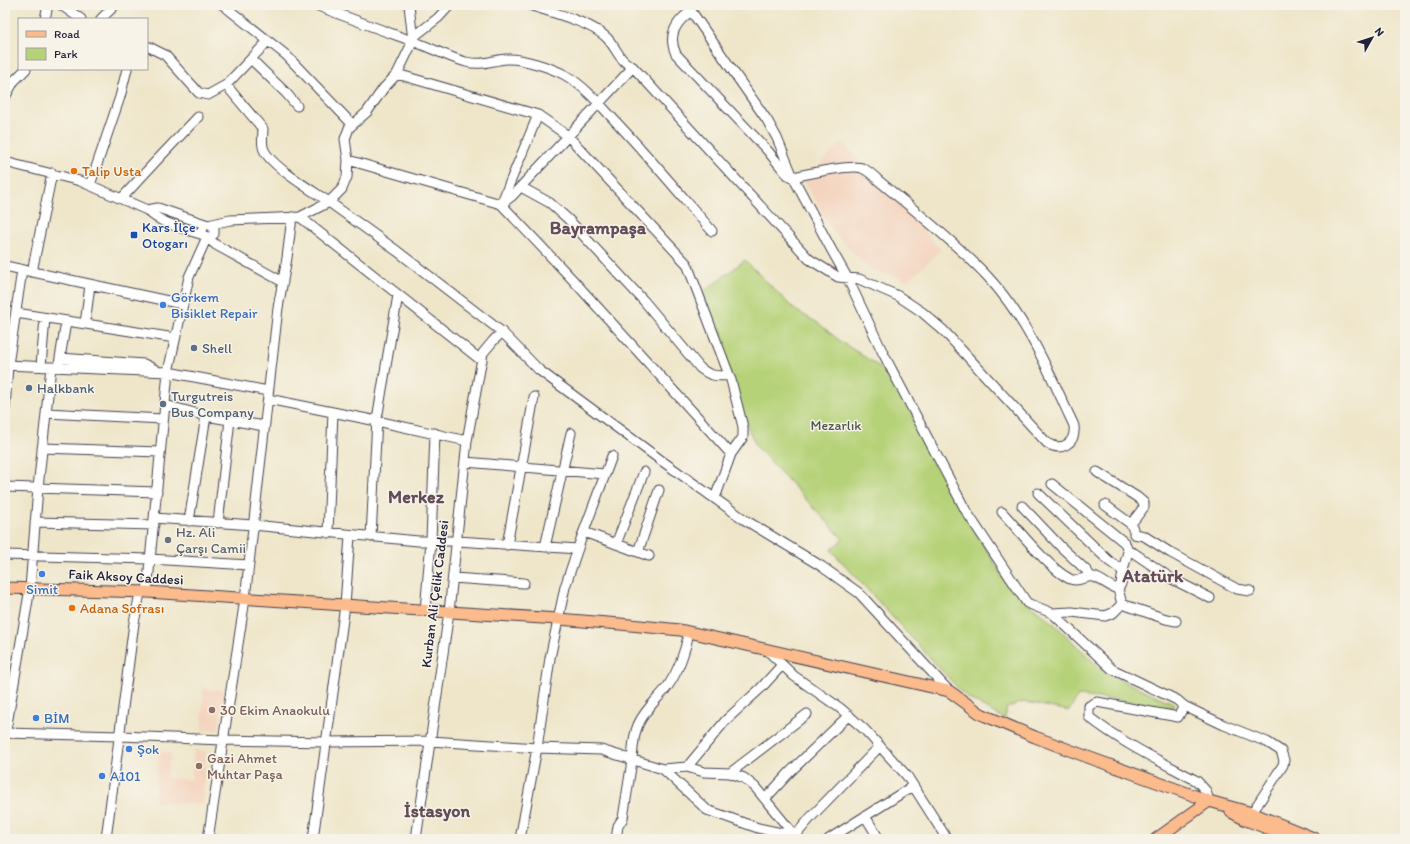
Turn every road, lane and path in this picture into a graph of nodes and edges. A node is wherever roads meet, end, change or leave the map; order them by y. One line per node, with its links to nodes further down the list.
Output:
1 (48, 5): 10 (street)
2 (61, 5): 11 (street)
3 (115, 5): 12 (street)
4 (223, 5): 13 (street)
5 (316, 5): 14 (street)
6 (409, 5): 14 (street)
7 (450, 5): 14 (street)
8 (529, 5): 17 (street)
9 (689, 8): 32 (street); 32 (street)
10 (45, 18)
11 (79, 18)
12 (102, 18)
13 (268, 41): 16 (street); 27 (street)
14 (413, 41): 20 (street); 23 (street)
15 (148, 46): 21 (street)
16 (252, 60): 21 (street); 24 (street)
17 (633, 68): 23 (street); 46 (street)
18 (25, 70): 22 (street)
19 (127, 70): 33 (street)
20 (397, 74): 25 (street); 27 (street)
21 (226, 85): 36 (street)
22 (5, 97)
23 (599, 104): 28 (street); 41 (street)
24 (297, 106)
25 (538, 115): 28 (street); 37 (street)
26 (198, 117): 35 (street)
27 (352, 124): 29 (street)
28 (568, 136): 34 (street); 62 (street)
29 (348, 160): 36 (street); 37 (street)
30 (5, 162): 31 (street)
31 (52, 173): 33 (street); 45 (street)
32 (793, 177): 46 (street); 46 (street)
33 (90, 185): 35 (street)
34 (521, 187): 37 (street); 62 (street)
35 (122, 198): 38 (street)
36 (329, 202): 39 (street); 55 (street)
37 (501, 204): 79 (street)
38 (147, 210): 40 (street); 42 (street)
39 (296, 217): 40 (street); 47 (street); 49 (street)
40 (208, 224): 42 (street)
41 (712, 231)
42 (205, 236): 47 (street); 50 (street)
43 (5, 266): 44 (street)
44 (22, 270): 45 (street); 51 (street)
45 (32, 272): 48 (street)
46 (848, 279): 136 (street)
47 (283, 282): 63 (street)
48 (90, 285): 50 (street); 54 (street)
49 (398, 294): 57 (street); 72 (street)
50 (182, 304): 56 (street)
51 (16, 313): 52 (street); 59 (street)
52 (45, 318): 53 (street); 60 (street)
53 (67, 322): 54 (street); 58 (street)
54 (85, 324): 56 (street)
55 (502, 332): 57 (street); 93 (street)
56 (175, 338): 61 (street)
57 (482, 357): 76 (street, Kurban Ali Çelik Caddesi)
58 (57, 364): 60 (street); 61 (street); 68 (street)
59 (6, 365): 60 (street); 66 (street)
60 (41, 366)
61 (164, 372): 63 (street); 65 (street)
62 (729, 375): 79 (street)
63 (268, 395): 67 (street); 73 (street)
64 (534, 397): 82 (street)
65 (165, 405): 69 (street); 70 (street)
66 (5, 408)
67 (333, 412): 72 (street); 104 (street)
68 (46, 414): 70 (street); 77 (street)
69 (206, 416): 71 (street); 98 (street)
70 (163, 419): 78 (street)
71 (230, 420): 73 (street); 100 (street)
72 (377, 421): 75 (street); 107 (street)
73 (264, 426): 102 (street)
74 (571, 432): 83 (street)
75 (435, 433): 76 (street); 108 (street)
76 (467, 440): 81 (street, Kurban Ali Çelik Caddesi)
77 (42, 448): 78 (street); 89 (street)
78 (160, 452): 91 (street)
79 (731, 454): 93 (street)
80 (612, 456): 86 (street)
81 (465, 462): 82 (street); 109 (street, Kurban Ali Çelik Caddesi)
82 (521, 467): 83 (street); 111 (street)
83 (563, 470): 86 (street); 112 (street)
84 (644, 472): 110 (street)
85 (1097, 472): 101 (street)
86 (605, 474): 103 (street)
87 (1052, 484): 113 (street)
88 (5, 487): 89 (street)
89 (38, 488): 91 (street); 99 (street)
90 (659, 490): 115 (street)
91 (157, 492): 97 (street)
92 (1038, 493): 121 (street)
93 (715, 498): 142 (street)
94 (1105, 505): 101 (street)
95 (1022, 506): 122 (street)
96 (1002, 512): 122 (street)
97 (154, 521): 98 (street); 99 (street); 119 (street)
98 (189, 521): 100 (street)
99 (35, 522): 117 (street)
100 (218, 524): 102 (street)
101 (1131, 524): 105 (street)
102 (253, 525): 104 (street); 120 (street)
103 (584, 532): 110 (street); 114 (street)
104 (328, 533): 106 (street)
105 (1134, 534): 113 (street); 128 (street)
106 (350, 536): 107 (street); 133 (street)
107 (371, 537): 108 (street)
108 (431, 541): 109 (street); 134 (street)
109 (457, 541): 111 (street); 123 (street, Kurban Ali Çelik Caddesi)
110 (616, 544): 115 (street)
111 (506, 545): 112 (street)
112 (545, 547): 114 (street)
113 (1127, 547): 121 (street); 130 (street)
114 (578, 549): 137 (street)
115 (638, 552): 118 (street)
116 (5, 555): 117 (street)
117 (32, 556): 119 (street); 126 (street)
118 (649, 556)
119 (150, 559): 120 (street); 129 (street)
120 (249, 566): 131 (street)
121 (1123, 572): 127 (street)
122 (1090, 576): 127 (street)
123 (453, 578): 124 (street); 135 (street, Kurban Ali Çelik Caddesi)
124 (524, 583)
125 (5, 588): 126 (main road, Faik Aksoy Caddesi)
126 (30, 588): 129 (main road, Faik Aksoy Caddesi); 146 (street)
127 (1118, 589): 132 (street)
128 (1250, 591)
129 (144, 593): 131 (main road, Faik Aksoy Caddesi); 147 (street)
130 (1210, 598)
131 (245, 599): 133 (main road, Faik Aksoy Caddesi); 148 (street)
132 (1122, 604): 136 (street); 138 (street)
133 (344, 605): 134 (main road, Faik Aksoy Caddesi); 150 (street)
134 (425, 611): 135 (main road, Faik Aksoy Caddesi)
135 (449, 612): 137 (main road, Faik Aksoy Caddesi); 149 (street, Kurban Ali Çelik Caddesi)
136 (1052, 613): 143 (street)
137 (558, 619): 139 (main road, Faik Aksoy Caddesi); 152 (street)
138 (1176, 621)
139 (689, 632): 140 (main road, Faik Aksoy Caddesi); 153 (street)
140 (767, 650): 141 (street); 142 (main road, Faik Aksoy Caddesi)
141 (782, 665): 145 (street); 154 (street)
142 (949, 691): 159 (main road)
143 (1184, 706): 159 (street); 160 (street)
144 (807, 714): 156 (street)
145 (849, 715): 151 (street); 158 (street)
146 (5, 734): 147 (street)
147 (120, 736): 148 (street); 164 (street)
148 (223, 740): 150 (street); 165 (street)
149 (430, 741): 150 (street); 152 (street); 167 (street, Kurban Ali Çelik Caddesi)
150 (326, 742): 166 (street)
151 (880, 746): 157 (street); 163 (street)
152 (537, 748): 153 (street); 168 (street)
153 (632, 760): 155 (street); 169 (street)
154 (686, 767): 155 (street); 156 (street)
155 (663, 769): 163 (street)
156 (730, 773): 158 (street)
157 (913, 786): 161 (street); 172 (street)
158 (765, 799): 163 (street)
159 (1209, 801): 160 (main road); 162 (main road); 173 (main road)
160 (1252, 813): 175 (main road)
161 (864, 816): 170 (street); 171 (street)
162 (1278, 836): 174 (main road)
163 (797, 837)
164 (106, 839)
165 (208, 839)
166 (313, 839)
167 (416, 839)
168 (520, 839)
169 (616, 839)
170 (829, 839)
171 (879, 839)
172 (947, 839)
173 (1156, 839)
174 (1295, 839)
175 (1316, 839)

